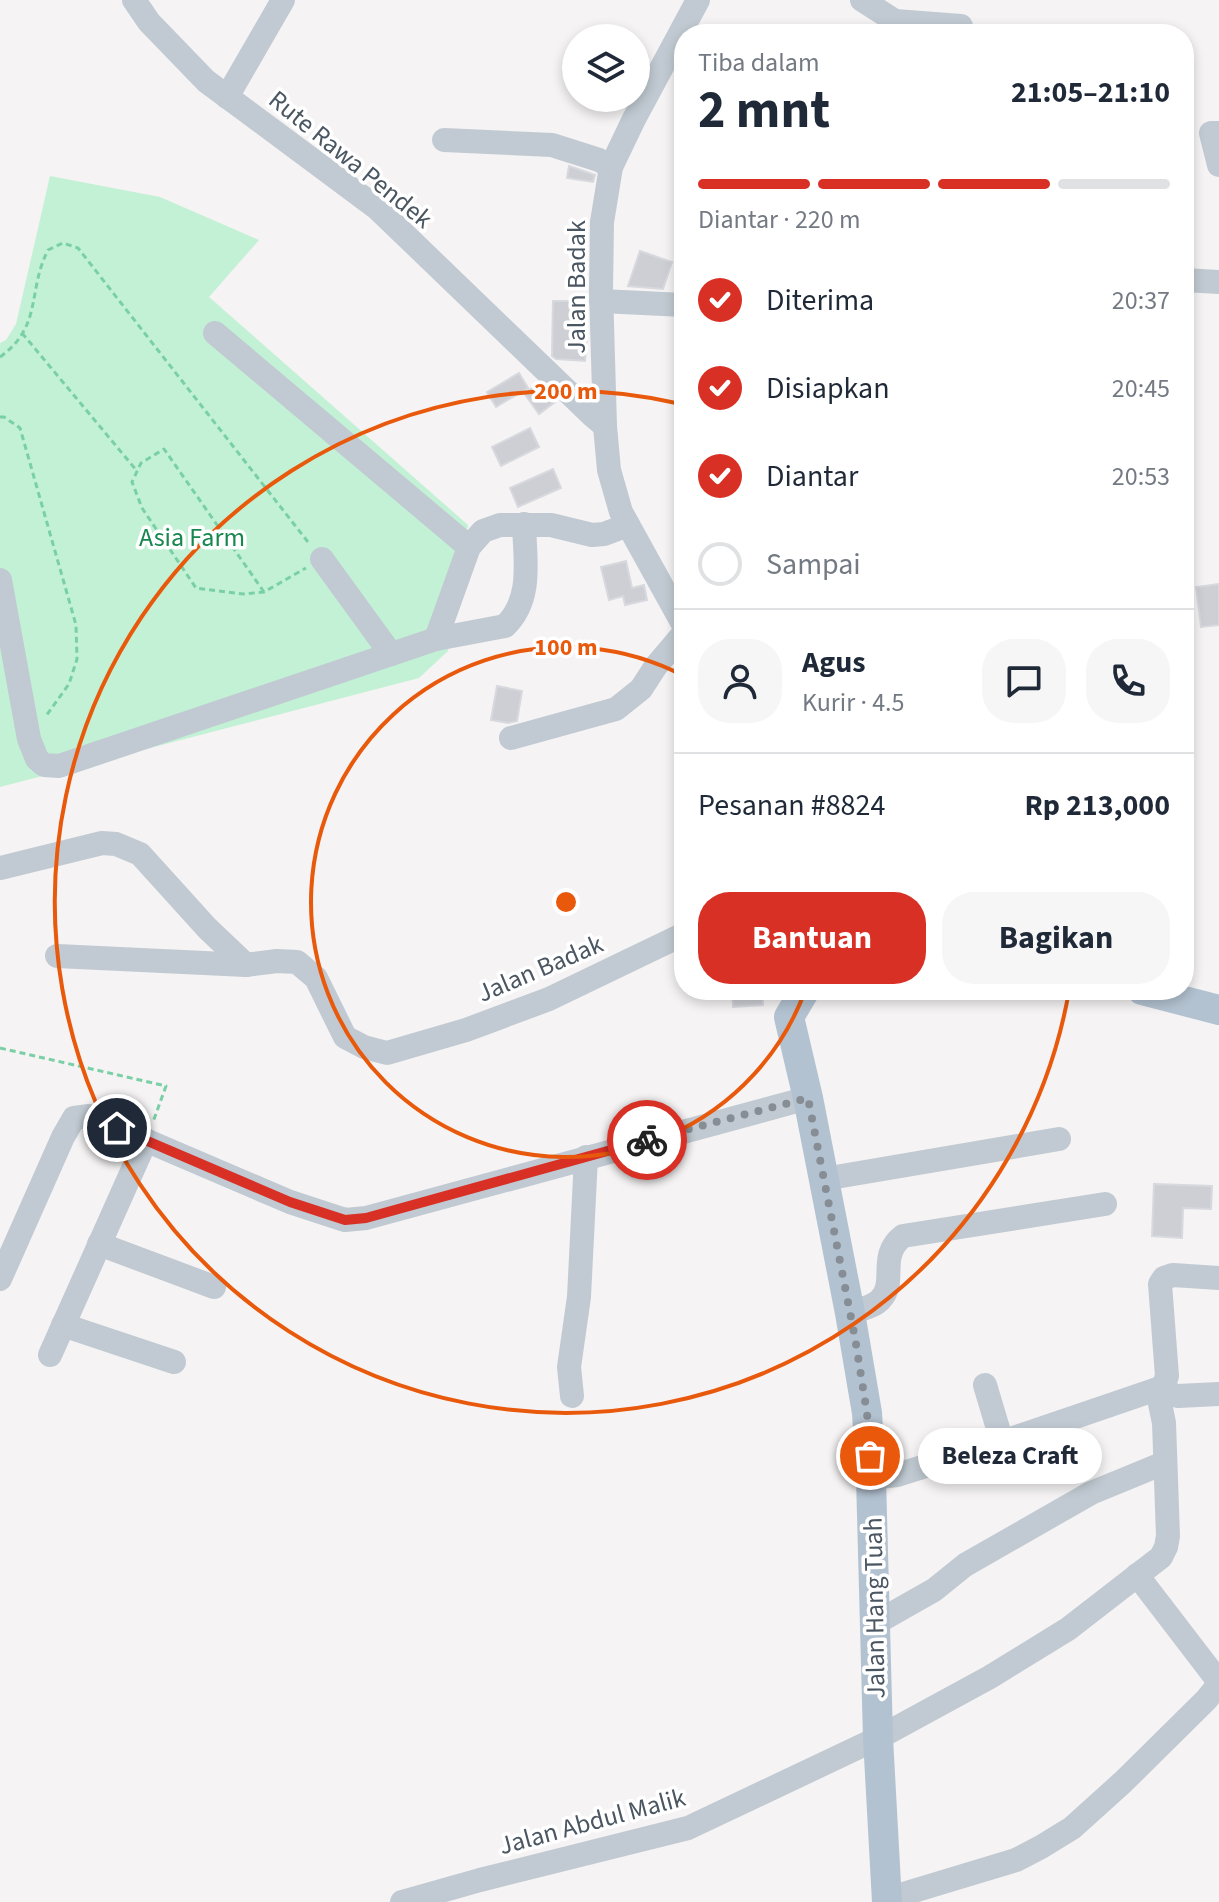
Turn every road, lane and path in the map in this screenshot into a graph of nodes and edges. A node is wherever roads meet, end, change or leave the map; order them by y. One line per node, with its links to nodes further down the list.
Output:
1 (134, 0): 8 (street, Rute Rawa Pendek)
2 (283, 0): 8 (street)
3 (698, 0): 5 (street, Jalan Badak)
4 (862, 0): 6 (street)
5 (685, 24)
6 (935, 24)
7 (674, 45): 12 (street, Jalan Badak)
8 (227, 97): 21 (street, Rute Rawa Pendek)
9 (1219, 133): 11 (street)
10 (444, 140): 12 (street)
11 (1219, 165)
12 (611, 167): 15 (street, Jalan Badak)
13 (1194, 281): 14 (street)
14 (1219, 282)
15 (601, 301): 16 (street); 21 (street, Jalan Badak)
16 (674, 305)
17 (22, 333): 19 (path); 22 (path); 26 (path)
18 (215, 333): 25 (street)
19 (0, 357)
20 (0, 417): 34 (path)
21 (605, 426): 24 (street, Jalan Badak)
22 (137, 471): 28 (path); 28 (path)
23 (524, 524): 24 (street); 25 (street); 30 (street)
24 (628, 525): 29 (street, Jalan Badak)
25 (469, 547): 30 (street)
26 (322, 559): 28 (path); 32 (street)
27 (0, 580): 34 (street)
28 (264, 592)
29 (674, 608)
30 (436, 639): 32 (street)
31 (674, 645): 33 (street)
32 (391, 654): 34 (street)
33 (511, 738)
34 (29, 739)
35 (0, 868): 38 (street)
36 (674, 939): 38 (street, Jalan Badak)
37 (57, 956): 38 (street, Jalan Badak)
38 (246, 965)
39 (1180, 1000): 41 (main road)
40 (787, 1004): 43 (main road, Jalan Hang Tuah)
41 (1219, 1010)
42 (0, 1048): 45 (path)
43 (808, 1098): 46 (street); 47 (main road, Jalan Hang Tuah)
44 (1059, 1139): 47 (street)
45 (146, 1140): 46 (street); 49 (street); 51 (street)
46 (586, 1157): 60 (street)
47 (824, 1179): 53 (main road, Jalan Hang Tuah)
48 (1105, 1204): 53 (street)
49 (99, 1244): 52 (street); 54 (street)
50 (1219, 1278): 58 (street, Jalan Abdul Malik)
51 (0, 1279)
52 (214, 1287)
53 (850, 1313): 63 (main road, Jalan Hang Tuah)
54 (63, 1325): 55 (street); 56 (street)
55 (50, 1355)
56 (174, 1362)
57 (985, 1385): 61 (street)
58 (1160, 1388): 59 (street); 61 (street); 62 (street, Jalan Abdul Malik)
59 (1219, 1394)
60 (572, 1396)
61 (1002, 1442): 63 (street)
62 (1164, 1463): 64 (street, Jalan Abdul Malik); 65 (street)
63 (871, 1478): 65 (main road, Jalan Hang Tuah)
64 (1137, 1575): 66 (street); 67 (street, Jalan Abdul Malik)
65 (874, 1624): 67 (main road, Jalan Hang Tuah)
66 (1219, 1683): 69 (street)
67 (878, 1738): 68 (street, Jalan Abdul Malik); 69 (main road, Jalan Hang Tuah)
68 (482, 1891): 70 (street, Jalan Abdul Malik)
69 (887, 1900)
70 (402, 1902)

